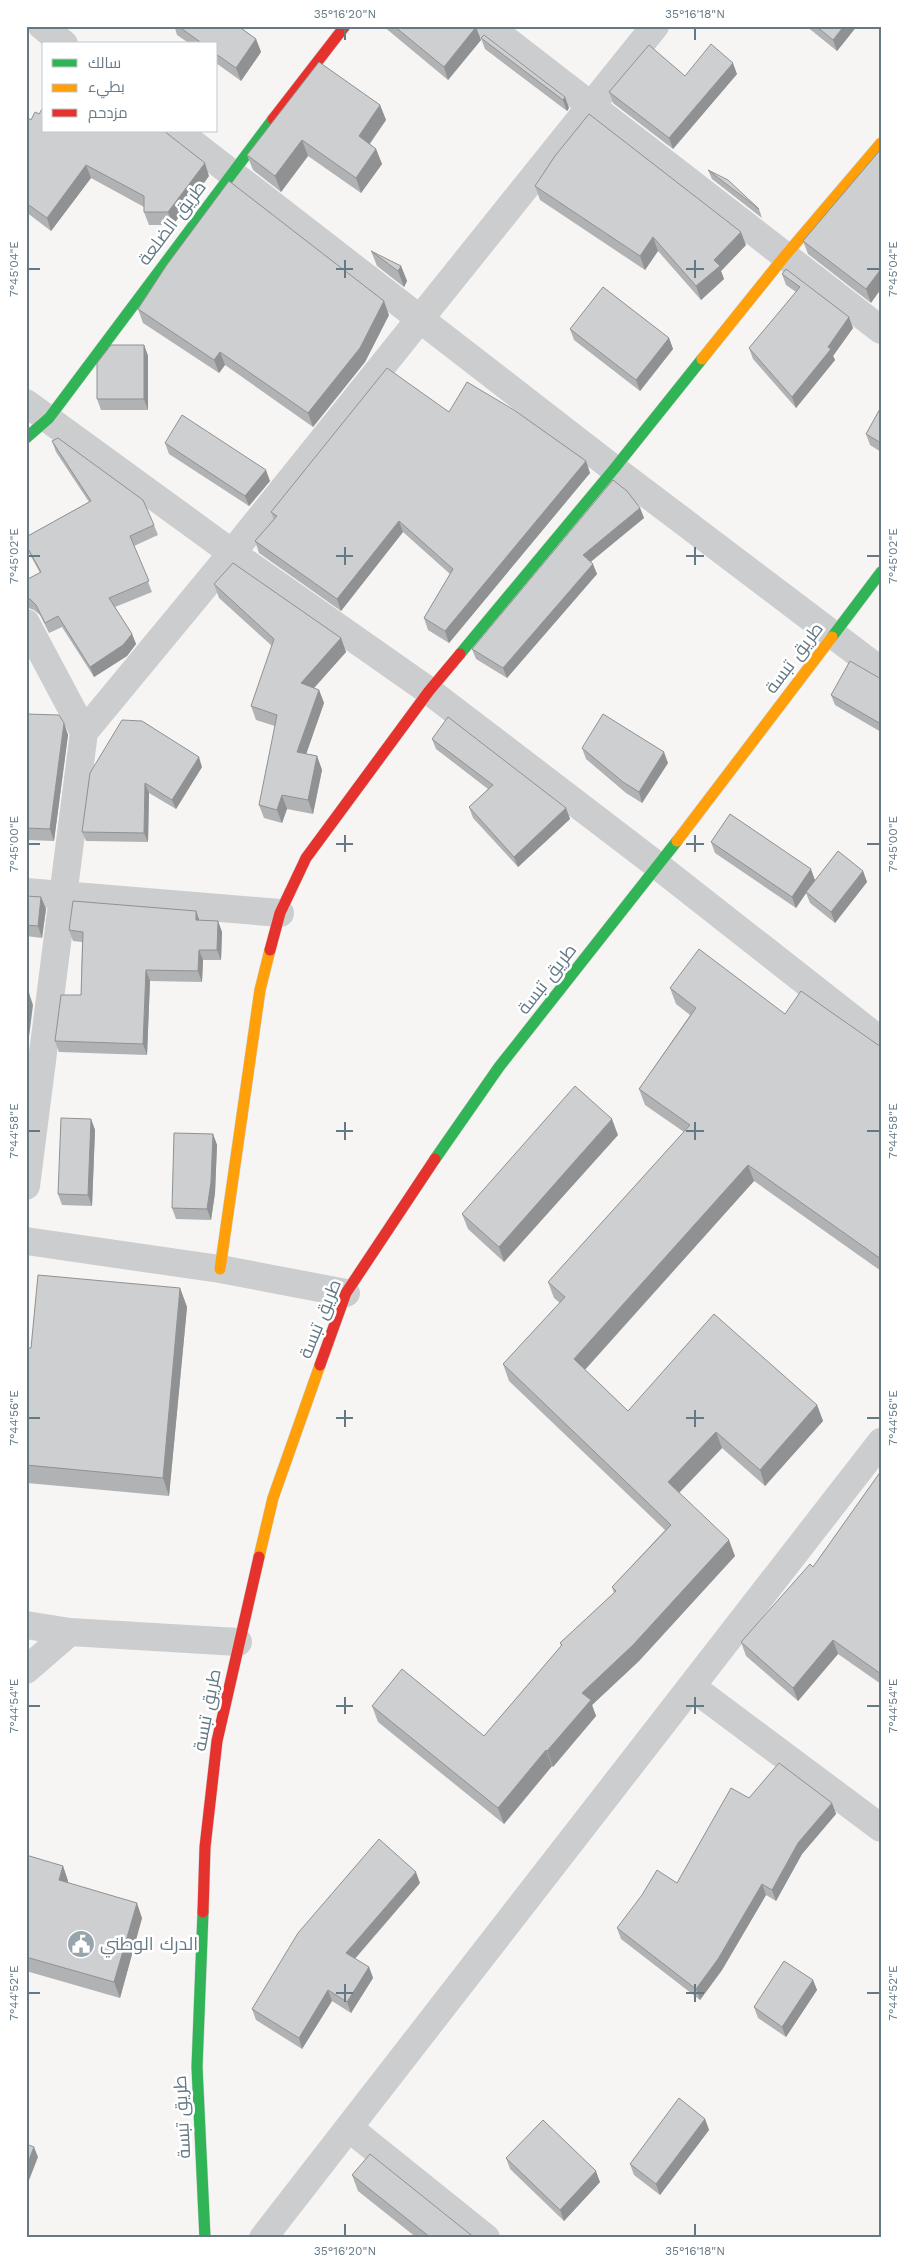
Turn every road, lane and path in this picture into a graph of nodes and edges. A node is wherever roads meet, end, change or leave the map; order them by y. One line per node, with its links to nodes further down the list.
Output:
1 (32, 26): 6 (street)
2 (42, 26): 7 (street)
3 (345, 26): 11 (main road, طريق الضلعة)
4 (488, 26): 8 (street)
5 (655, 26): 8 (street)
6 (26, 32)
7 (62, 42)
8 (590, 106): 12 (street); 13 (street)
9 (178, 132): 11 (street)
10 (881, 143): 12 (main road)
11 (231, 173): 13 (street); 16 (main road, طريق الضلعة)
12 (784, 257): 14 (street); 18 (main road)
13 (419, 318): 18 (street); 19 (street)
14 (881, 330)
15 (26, 403): 16 (street)
16 (49, 418): 17 (main road, طريق الضلعة); 19 (street)
17 (26, 438)
18 (614, 469): 22 (street); 24 (main road)
19 (232, 553): 24 (street); 25 (street)
20 (881, 572): 22 (main road, طريق تبسة)
21 (26, 623): 25 (street)
22 (832, 636): 23 (street); 26 (main road, طريق تبسة)
23 (881, 671)
24 (429, 691): 26 (street); 29 (main road)
25 (84, 732): 28 (street)
26 (658, 866): 30 (street); 34 (main road, طريق تبسة)
27 (26, 892): 28 (street)
28 (64, 895): 29 (street); 31 (street)
29 (280, 913): 33 (main road)
30 (881, 1041)
31 (26, 1186)
32 (26, 1241): 33 (street)
33 (220, 1269): 34 (street)
34 (346, 1293): 38 (main road, طريق تبسة)
35 (881, 1442): 40 (street)
36 (26, 1625): 37 (street)
37 (70, 1632): 38 (street); 39 (street)
38 (238, 1642): 43 (main road, طريق تبسة)
39 (26, 1670)
40 (692, 1687): 41 (street); 42 (street)
41 (881, 1828)
42 (348, 2128): 44 (street); 45 (street)
43 (205, 2238)
44 (263, 2238)
45 (486, 2238)

